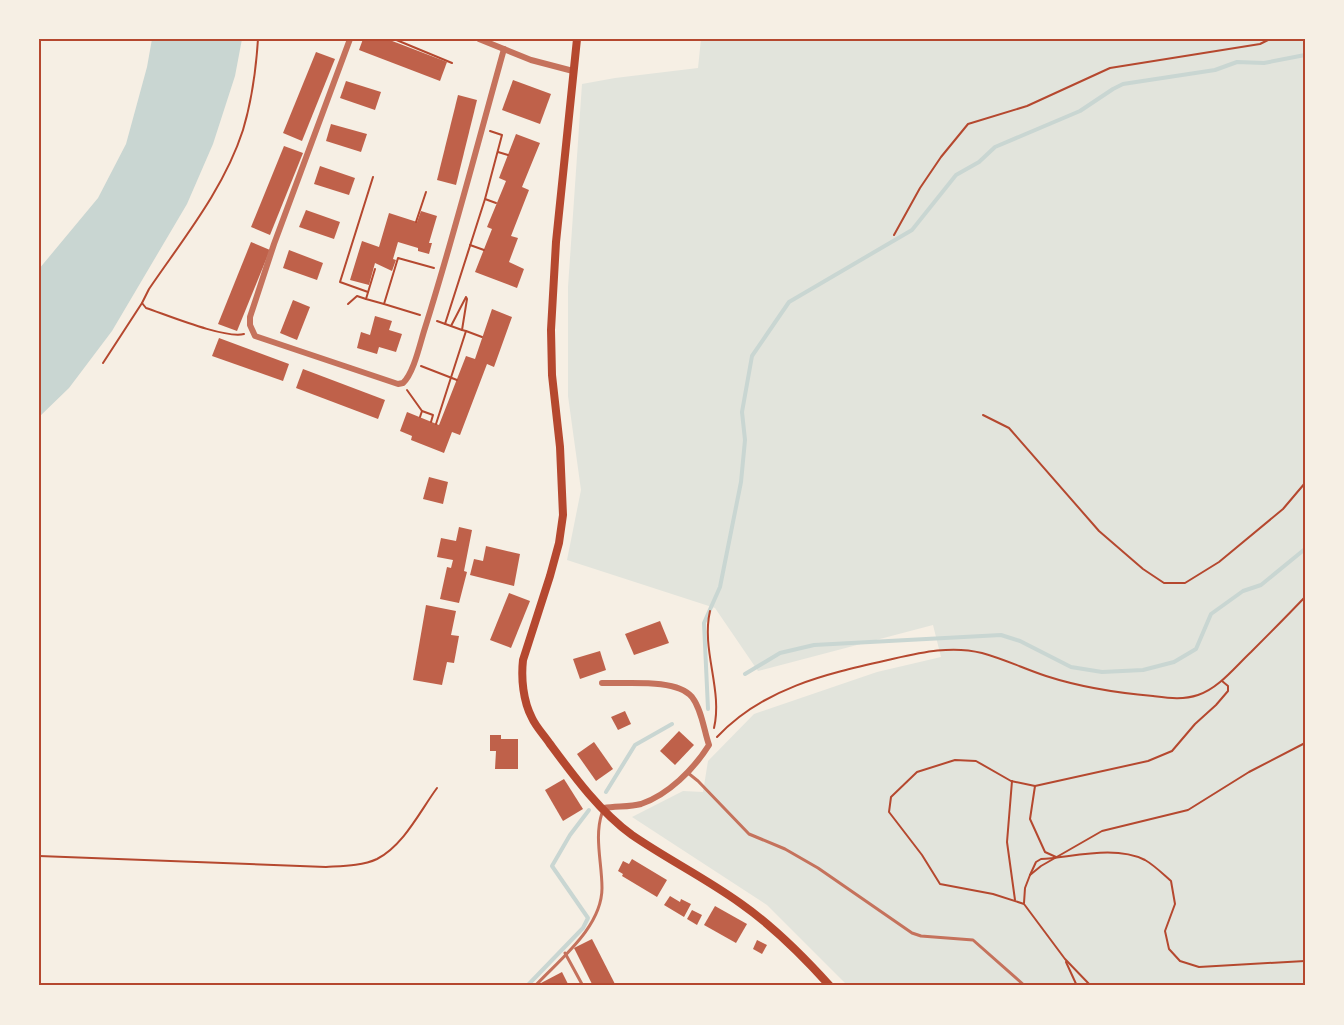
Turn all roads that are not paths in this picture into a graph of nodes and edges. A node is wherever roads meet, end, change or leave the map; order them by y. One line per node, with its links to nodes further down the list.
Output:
1 (350, 39): 4 (street)
2 (479, 39): 4 (street)
3 (577, 39): 5 (main road)
4 (504, 49): 5 (street)
5 (573, 71): 8 (main road)
6 (602, 683): 7 (street)
7 (687, 773): 8 (street); 13 (lane)
8 (604, 808): 9 (lane); 12 (main road)
9 (565, 953): 10 (lane); 11 (lane)
10 (535, 986)
11 (583, 986)
12 (830, 986)
13 (1025, 986)

